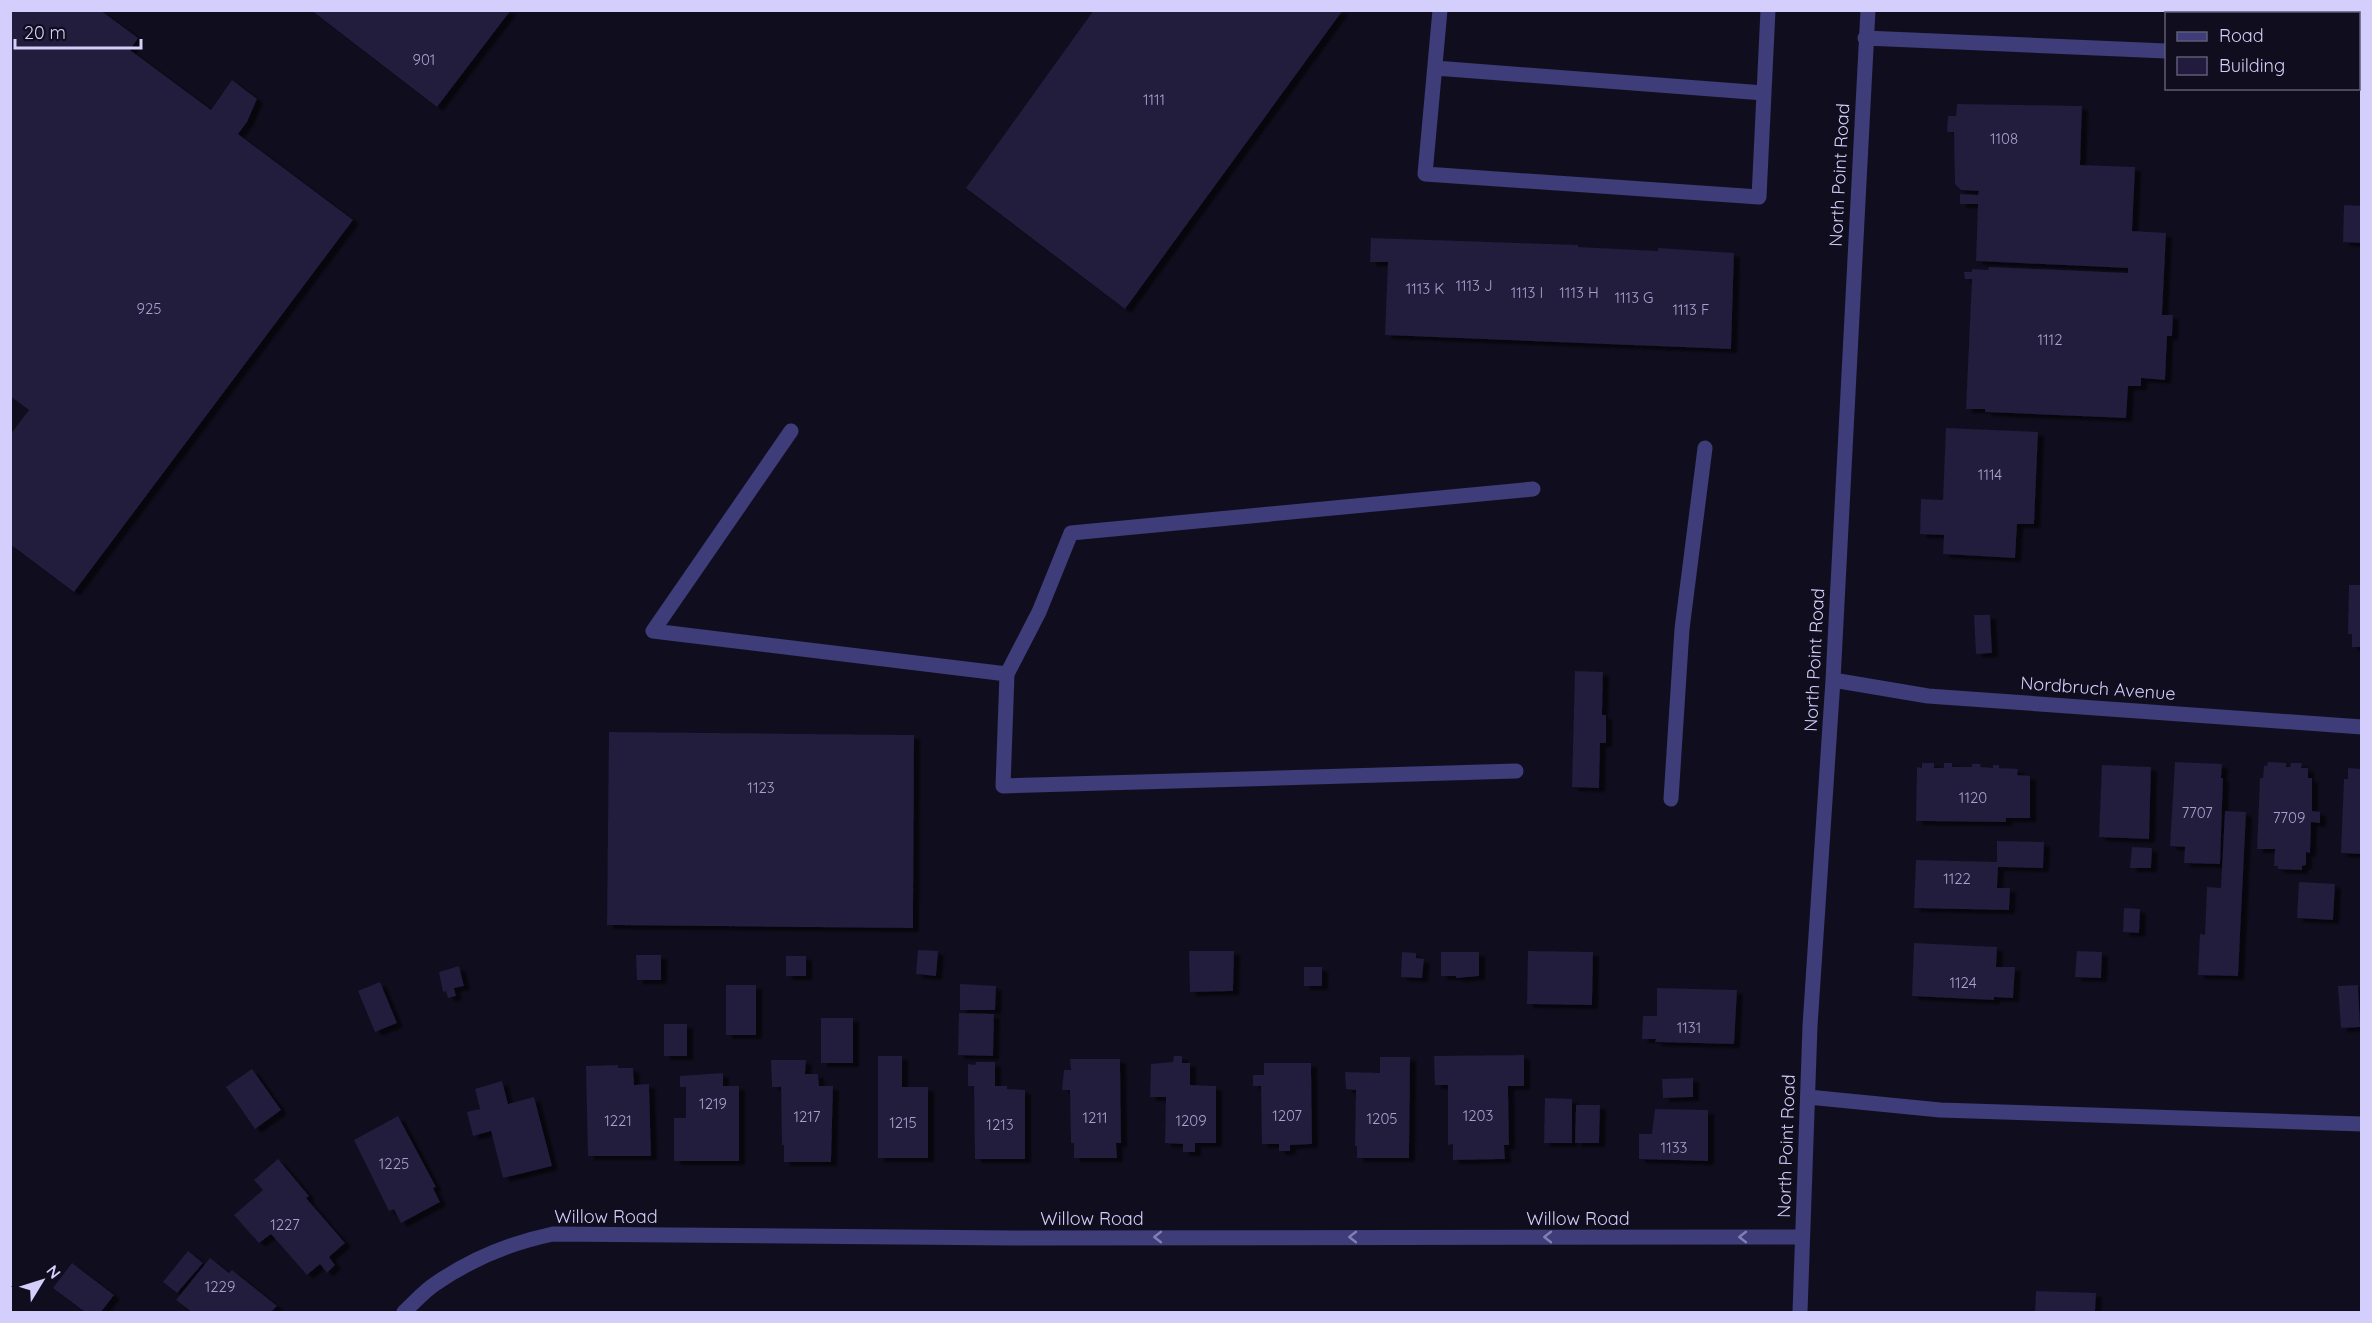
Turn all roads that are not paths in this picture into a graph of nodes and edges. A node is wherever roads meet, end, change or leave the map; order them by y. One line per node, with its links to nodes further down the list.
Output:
1 (1440, 10): 6 (street)
2 (1768, 10): 7 (street)
3 (1868, 10): 4 (street, North Point Road)
4 (1865, 39): 5 (street); 12 (street, North Point Road)
5 (2165, 51)
6 (1435, 68): 7 (street); 7 (street)
7 (1764, 93)
8 (791, 430): 11 (street)
9 (1706, 448): 15 (street)
10 (1533, 489): 11 (street)
11 (1007, 674): 14 (street)
12 (1833, 680): 13 (street, Nordbruch Avenue); 16 (street, North Point Road)
13 (2361, 727)
14 (1516, 771)
15 (1671, 799)
16 (1808, 1097): 17 (street); 18 (street, North Point Road)
17 (2361, 1124)
18 (1802, 1237): 19 (street, Willow Road, one-way to 19); 20 (street, North Point Road)
19 (404, 1312)
20 (1800, 1312)

